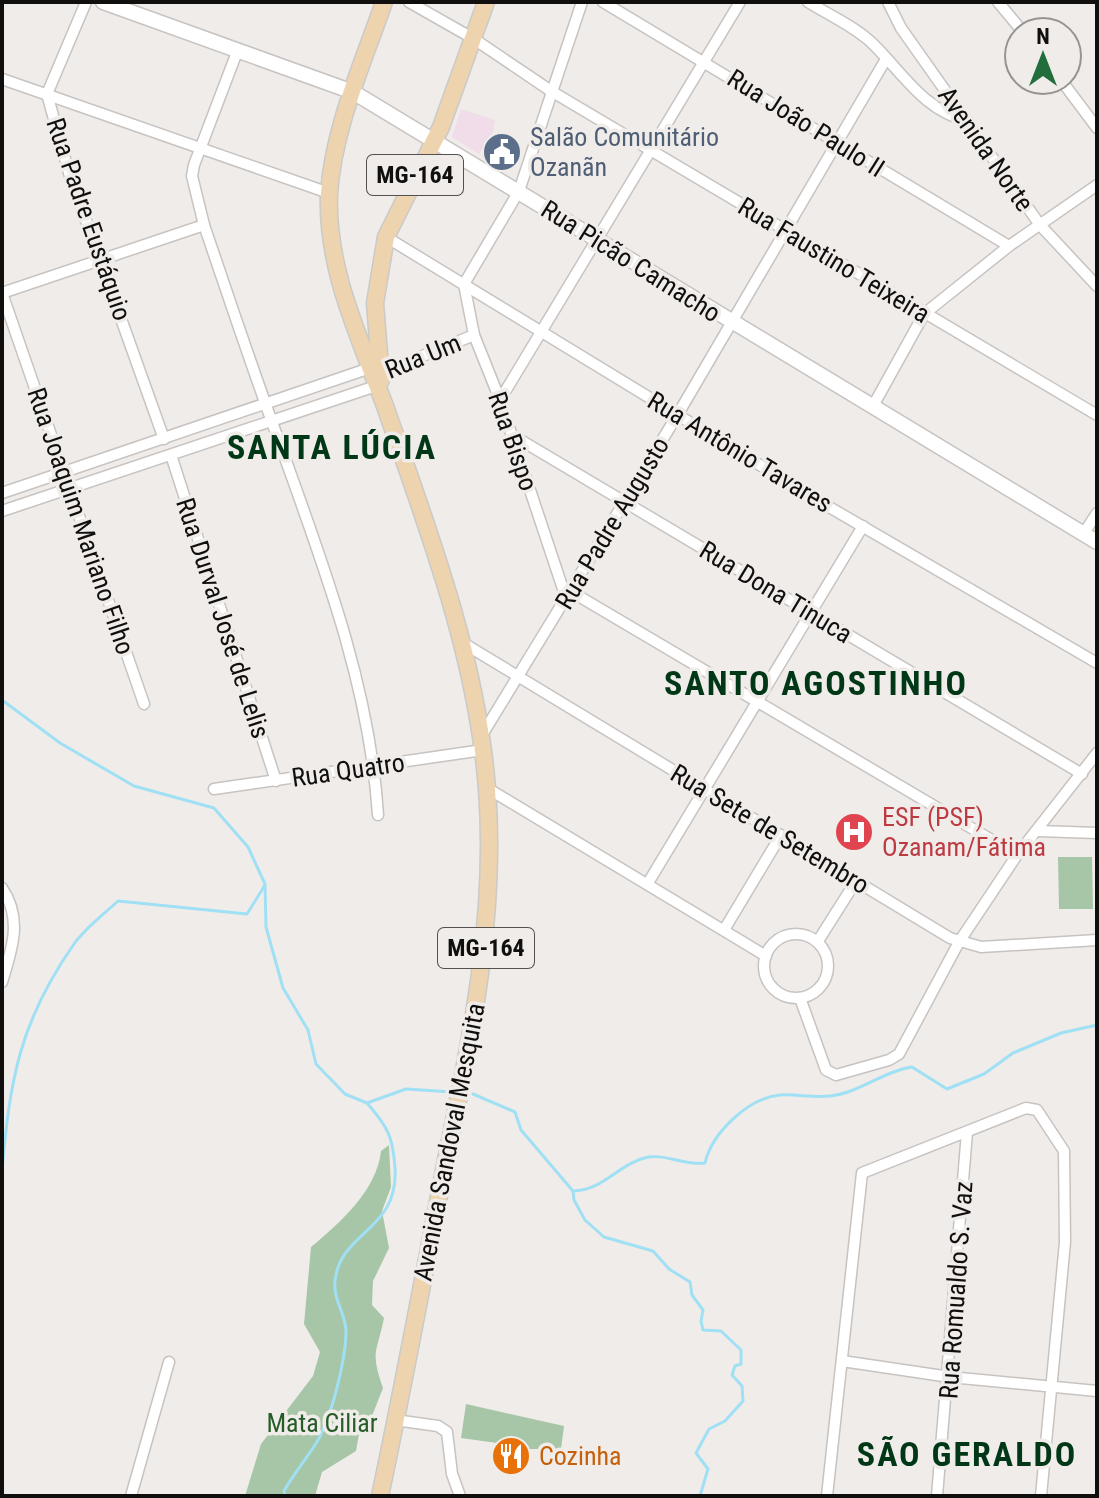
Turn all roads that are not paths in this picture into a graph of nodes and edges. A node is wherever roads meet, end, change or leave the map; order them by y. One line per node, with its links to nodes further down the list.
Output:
1 (86, 2): 18 (street, Rua Padre Eustáquio)
2 (103, 2): 12 (street, Rua Picão Camacho)
3 (384, 2): 17 (main road, Avenida Sandoval Mesquita)
4 (409, 2): 11 (street, Rua Faustino Teixeira)
5 (486, 2): 11 (main road, MG-164)
6 (582, 2): 16 (street)
7 (603, 2): 14 (street, Rua João Paulo II)
8 (740, 2): 14 (street)
9 (808, 2): 13 (street)
10 (888, 2): 20 (street, Avenida Norte)
11 (474, 39): 16 (street, Rua Faustino Teixeira); 22 (main road, MG-164)
12 (237, 52): 17 (street, Rua Picão Camacho); 24 (street)
13 (886, 59): 20 (street); 23 (street, Rua Padre Augusto)
14 (705, 61): 23 (street, Rua João Paulo II); 25 (street)
15 (2, 79): 18 (street)
16 (551, 91): 25 (street, Rua Faustino Teixeira); 27 (street)
17 (353, 92): 22 (street, Rua Picão Camacho); 28 (main road, Avenida Sandoval Mesquita)
18 (47, 94): 24 (street); 35 (street, Rua Padre Eustáquio)
19 (1073, 96): 21 (street)
20 (968, 121): 30 (street, Avenida Norte)
21 (1097, 128)
22 (434, 141): 27 (street, Rua Picão Camacho); 32 (main road, MG-164)
23 (838, 143): 31 (street, Rua Padre Augusto); 34 (street, Rua João Paulo II)
24 (201, 149): 28 (street); 29 (street)
25 (651, 149): 31 (street, Rua Faustino Teixeira); 33 (street)
26 (1097, 185): 30 (street)
27 (519, 191): 33 (street, Rua Picão Camacho); 36 (street)
28 (329, 193): 40 (main road, Avenida Sandoval Mesquita)
29 (204, 225): 35 (street); 47 (street)
30 (1040, 225): 34 (street); 37 (street, Avenida Norte)
31 (784, 229): 41 (street, Rua Faustino Teixeira); 42 (street, Rua Padre Augusto)
32 (386, 237): 36 (street, Rua Antônio Tavares); 39 (main road, MG-164)
33 (596, 239): 42 (street, Rua Picão Camacho); 43 (street)
34 (1009, 246): 41 (street)
35 (103, 259): 38 (street); 53 (street, Rua Padre Eustáquio)
36 (464, 284): 43 (street, Rua Antônio Tavares); 44 (street, Rua Bispo)
37 (1097, 286)
38 (2, 293): 55 (street, Rua Joaquim Mariano Filho)
39 (375, 303): 40 (main road); 45 (main road, MG-164)
40 (347, 308): 45 (main road, Avenida Sandoval Mesquita)
41 (924, 314): 48 (street); 50 (street, Rua Faustino Teixeira)
42 (732, 323): 48 (street, Rua Picão Camacho); 49 (street, Rua Padre Augusto)
43 (542, 333): 46 (street); 49 (street, Rua Antônio Tavares)
44 (474, 335): 45 (street, Rua Um); 46 (street, Rua Bispo)
45 (377, 372): 47 (street); 51 (street); 65 (main road, Avenida Sandoval Mesquita / MG-164)
46 (500, 400): 52 (street, Rua Bispo)
47 (266, 403): 51 (street); 53 (street)
48 (873, 406): 62 (street, Rua Picão Camacho)
49 (678, 414): 58 (street, Rua Padre Augusto); 61 (street, Rua Antônio Tavares)
50 (1097, 415)
51 (271, 421): 54 (street); 72 (street)
52 (512, 435): 58 (street, Rua Dona Tinuca); 63 (street, Rua Bispo)
53 (164, 439): 55 (street)
54 (171, 455): 56 (street); 74 (street, Rua Durval José de Lelis)
55 (64, 472): 56 (street, Rua Joaquim Mariano Filho); 57 (street)
56 (70, 490): 59 (street); 69 (street, Rua Joaquim Mariano Filho)
57 (2, 493)
58 (624, 502): 63 (street, Rua Padre Augusto); 64 (street, Rua Dona Tinuca)
59 (2, 511)
60 (1097, 513): 62 (street)
61 (863, 526): 64 (street); 66 (street, Rua Antônio Tavares)
62 (1091, 537)
63 (568, 594): 67 (street, Rua Padre Augusto); 68 (street)
64 (811, 613): 68 (street); 73 (street, Rua Dona Tinuca)
65 (463, 643): 67 (street, Rua Sete de Setembro); 70 (main road, Avenida Sandoval Mesquita / MG-164)
66 (1097, 663)
67 (518, 679): 70 (street, Rua Padre Augusto); 76 (street, Rua Sete de Setembro)
68 (758, 702): 76 (street); 82 (street)
69 (144, 704)
70 (482, 744): 72 (street, Rua Quatro); 75 (main road, Avenida Sandoval Mesquita / MG-164)
71 (1097, 753): 73 (street)
72 (375, 765): 74 (street, Rua Quatro); 78 (street)
73 (1082, 774): 79 (street)
74 (276, 781): 77 (street, Rua Quatro)
75 (487, 788): 84 (street); 99 (main road, Avenida Sandoval Mesquita / MG-164)
76 (704, 788): 81 (street, Rua Sete de Setembro); 84 (street)
77 (214, 789)
78 (378, 815)
79 (1038, 831): 80 (street); 82 (street)
80 (1097, 833)
81 (781, 835): 83 (street, Rua Sete de Setembro); 86 (street)
82 (1017, 855): 89 (street)
83 (856, 881): 88 (street); 89 (street, Rua Sete de Setembro)
84 (648, 883): 86 (street)
85 (2, 888): 91 (street)
86 (724, 930): 90 (street)
87 (1097, 940): 89 (street, Rua Sete de Setembro)
88 (818, 941): 90 (street); 92 (street)
89 (959, 942): 92 (street)
90 (766, 956): 92 (street)
91 (2, 982)
92 (800, 998)
93 (967, 1132): 94 (street); 96 (street, Rua Romualdo S. Vaz); 97 (street)
94 (842, 1361): 96 (street); 103 (street)
95 (169, 1362): 100 (street)
96 (950, 1377): 97 (street); 104 (street, Rua Romualdo S. Vaz)
97 (1052, 1387): 98 (street); 105 (street)
98 (1097, 1391)
99 (395, 1420): 101 (main road, Avenida Sandoval Mesquita / MG-164); 102 (street)
100 (131, 1496)
101 (380, 1496)
102 (460, 1496)
103 (827, 1496)
104 (937, 1496)
105 (1041, 1496)

